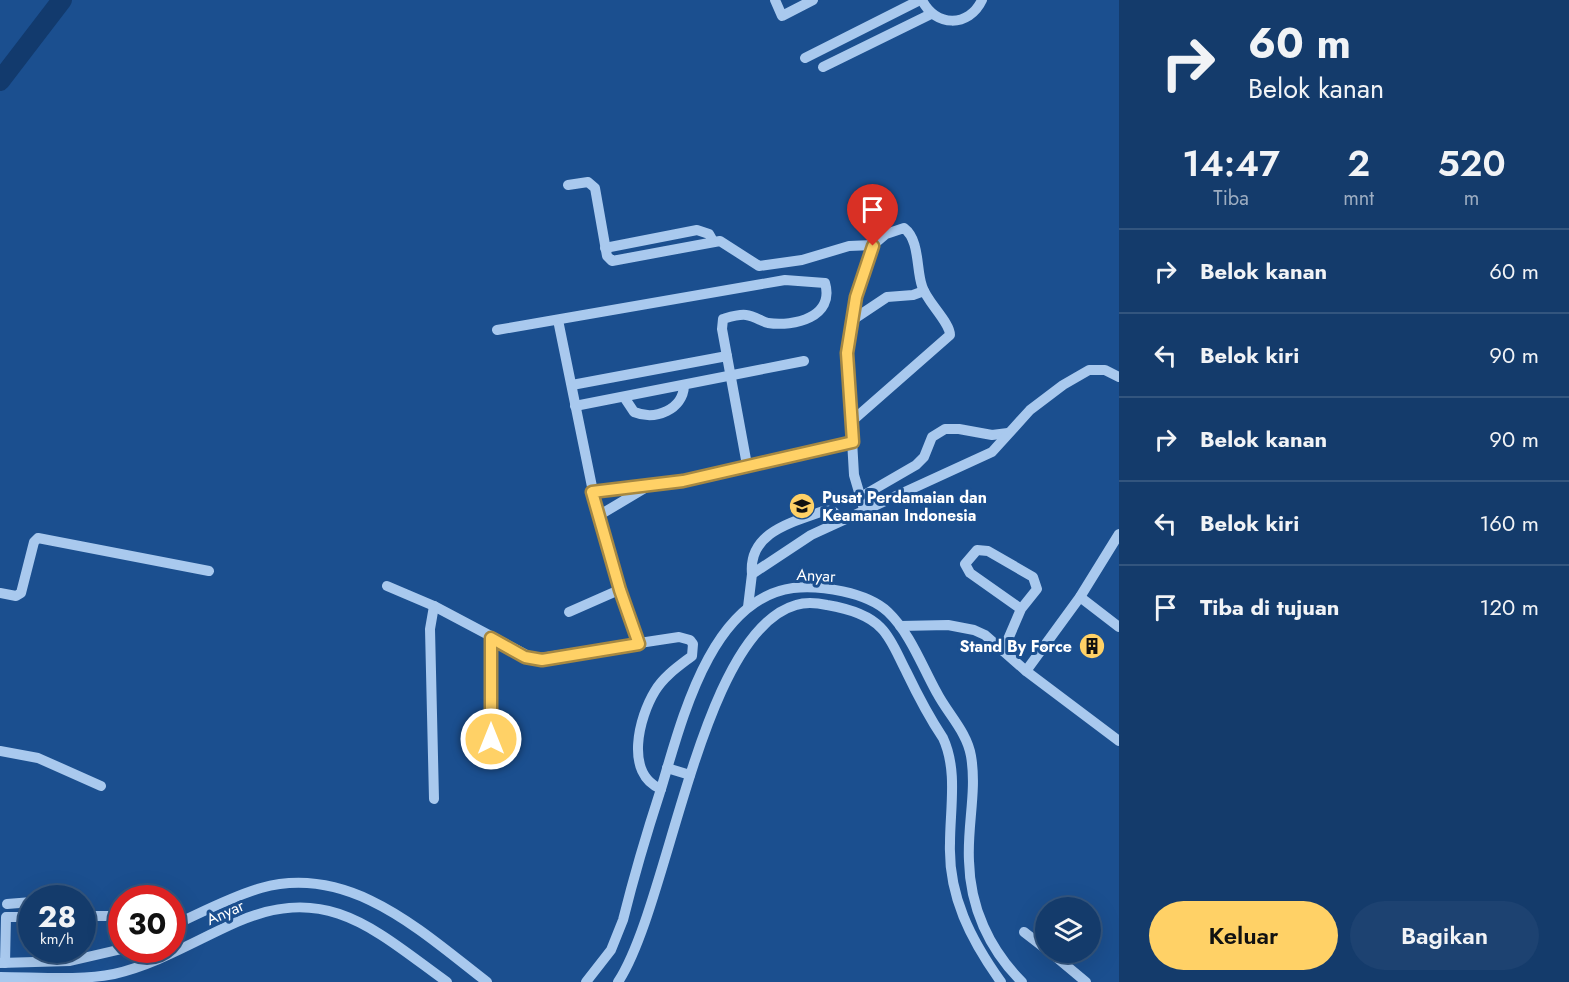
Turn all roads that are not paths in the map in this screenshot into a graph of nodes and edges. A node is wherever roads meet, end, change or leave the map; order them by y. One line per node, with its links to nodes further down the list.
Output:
1 (775, 0): 2 (street)
2 (813, 0)
3 (921, 0): 5 (street); 6 (street)
4 (982, 0): 5 (street)
5 (931, 14): 7 (street)
6 (805, 58)
7 (823, 67)
8 (568, 185): 12 (street)
9 (666, 236): 10 (street); 12 (street); 13 (street)
10 (713, 241): 11 (street); 13 (street)
11 (873, 246): 14 (street); 16 (street)
12 (605, 248): 13 (street)
13 (669, 250)
14 (924, 291): 16 (street); 26 (street)
15 (558, 320): 17 (street); 18 (street); 22 (street)
16 (851, 321): 26 (street)
17 (497, 330)
18 (727, 356): 20 (street); 22 (street)
19 (804, 361): 20 (street)
20 (732, 377): 23 (street); 29 (street)
21 (1119, 377): 27 (street)
22 (572, 385): 25 (street)
23 (684, 386): 24 (street); 24 (street)
24 (624, 397): 25 (street)
25 (575, 406): 31 (street)
26 (852, 421): 28 (street)
27 (1008, 433): 32 (street); 33 (street)
28 (853, 442): 29 (street); 32 (street)
29 (747, 465): 30 (street)
30 (648, 487): 31 (street); 34 (street)
31 (592, 492): 34 (street)
32 (859, 498): 33 (street)
33 (864, 509): 35 (street)
34 (598, 516): 40 (street)
35 (840, 521): 38 (street); 38 (street)
36 (1119, 534): 42 (street)
37 (209, 571): 41 (street)
38 (752, 574): 44 (street)
39 (387, 586): 43 (street)
40 (620, 590): 47 (street); 52 (street)
41 (0, 593)
42 (1080, 597): 50 (street); 54 (street)
43 (434, 606): 51 (street); 64 (street)
44 (748, 607): 46 (street, Anyar); 58 (street, Anyar)
45 (1021, 609): 45 (street); 53 (street)
46 (887, 610): 48 (street); 49 (street, Anyar)
47 (569, 612)
48 (875, 623): 59 (street, Anyar); 62 (street, Anyar)
49 (900, 626): 53 (street); 61 (street, Anyar)
50 (1119, 627)
51 (491, 638): 52 (street); 55 (street)
52 (639, 644): 63 (street)
53 (1003, 651): 54 (street)
54 (1026, 671): 56 (street)
55 (491, 739)
56 (1119, 741)
57 (0, 751): 60 (street)
58 (667, 768): 59 (street); 63 (street, Anyar)
59 (690, 775): 79 (street, Anyar)
60 (101, 786)
61 (972, 786): 62 (street); 81 (street, Anyar)
62 (952, 788): 80 (street, Anyar)
63 (661, 789): 78 (street, Anyar)
64 (434, 799)
65 (18, 901): 66 (street)
66 (6, 917): 67 (street); 69 (street)
67 (18, 917)
68 (186, 920): 77 (street, Anyar)
69 (2, 931): 73 (street)
70 (1024, 932): 71 (street)
71 (1035, 940)
72 (108, 952): 73 (street)
73 (2, 963)
74 (1063, 963): 82 (street)
75 (0, 978): 76 (street, Anyar)
76 (447, 982)
77 (487, 982)
78 (586, 982)
79 (618, 982)
80 (1001, 982)
81 (1022, 982)
82 (1086, 982)

